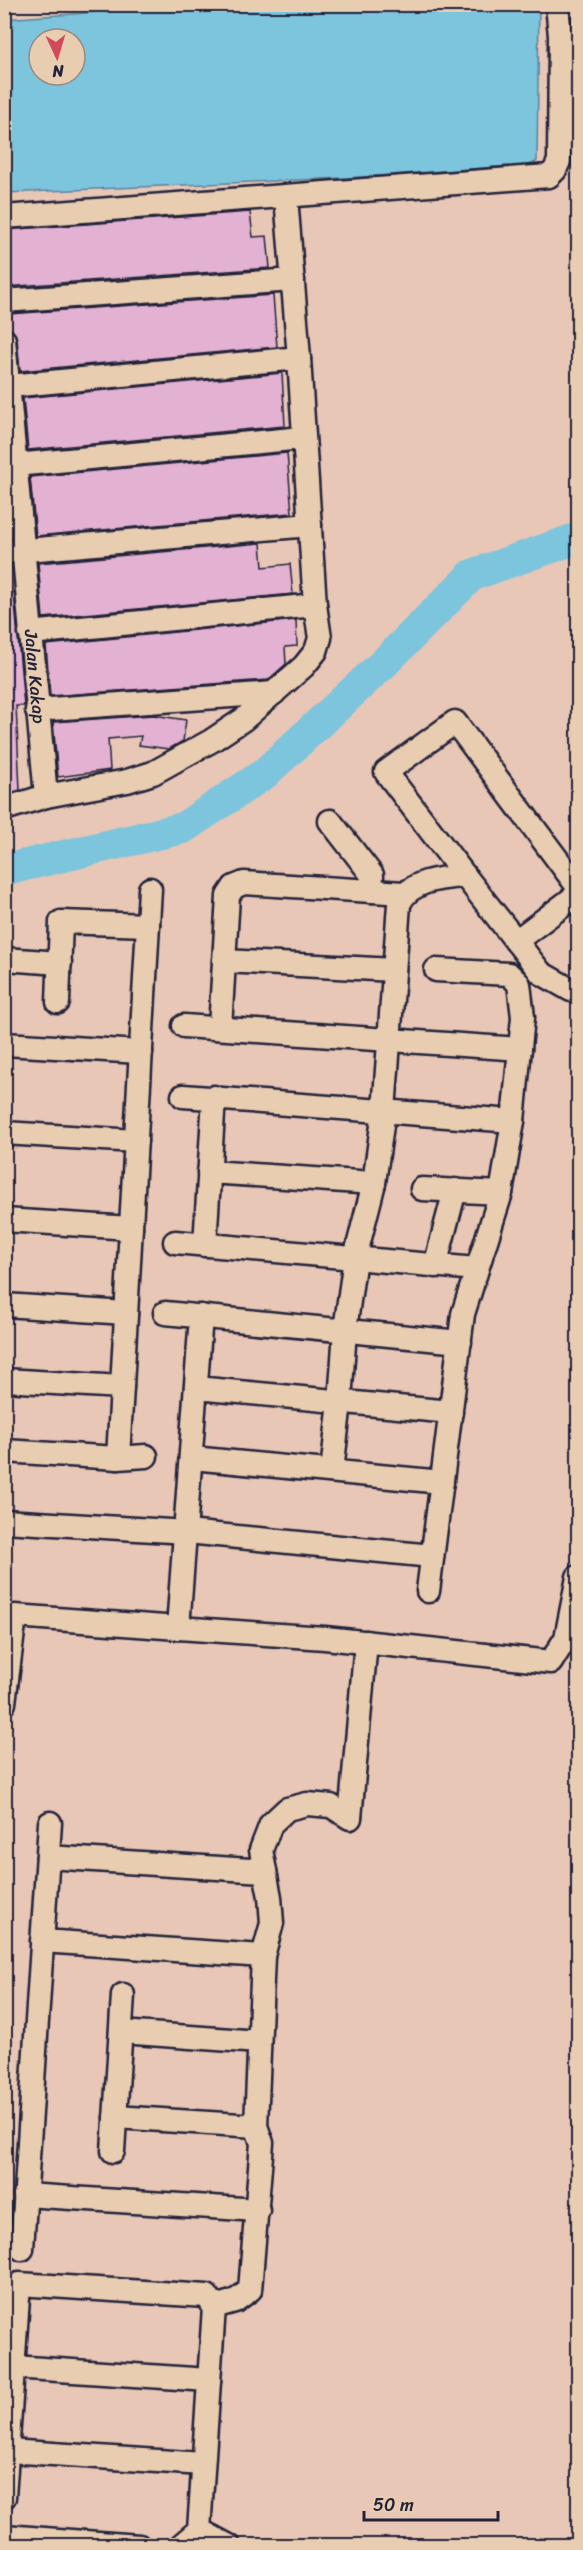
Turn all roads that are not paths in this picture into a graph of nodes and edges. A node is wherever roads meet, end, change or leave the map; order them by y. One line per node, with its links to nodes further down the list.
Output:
1 (557, 4): 2 (street)
2 (285, 196): 3 (street); 4 (street)
3 (4, 217)
4 (293, 280): 5 (street); 7 (street)
5 (4, 300)
6 (4, 340): 8 (street, Jalan Kakap)
7 (299, 358): 8 (street); 9 (street)
8 (9, 386): 10 (street, Jalan Kakap)
9 (303, 438): 10 (street); 11 (street)
10 (15, 465): 12 (street, Jalan Kakap)
11 (310, 525): 12 (street); 13 (street)
12 (14, 551): 14 (street, Jalan Kakap)
13 (315, 605): 14 (street); 15 (street)
14 (30, 633): 16 (street, Jalan Kakap)
15 (274, 693): 16 (street); 17 (street)
16 (37, 710): 17 (street, Jalan Kakap)
17 (46, 796): 18 (street)
18 (4, 809)
19 (330, 821): 23 (street)
20 (465, 876): 21 (street); 24 (street); 27 (street)
21 (579, 887)
22 (150, 889): 26 (street)
23 (371, 891): 24 (street); 29 (street)
24 (404, 893): 31 (street)
25 (579, 894): 27 (street)
26 (148, 925): 30 (street); 40 (street)
27 (516, 941): 33 (street)
28 (4, 959): 30 (street)
29 (224, 961): 31 (street); 36 (street)
30 (60, 963): 34 (street)
31 (394, 970): 37 (street)
32 (436, 970): 39 (street)
33 (579, 992)
34 (58, 1002)
35 (184, 1026): 36 (street)
36 (220, 1028): 37 (street)
37 (388, 1040): 39 (street); 43 (street)
38 (4, 1044): 40 (street)
39 (520, 1050): 44 (street)
40 (141, 1052): 46 (street)
41 (183, 1096): 42 (street)
42 (214, 1098): 43 (street); 47 (street)
43 (384, 1111): 44 (street); 48 (street)
44 (513, 1121): 51 (street)
45 (4, 1133): 46 (street)
46 (136, 1141): 53 (street)
47 (209, 1172): 48 (street); 55 (street)
48 (374, 1183): 56 (street)
49 (422, 1189): 50 (street)
50 (455, 1190): 51 (street); 57 (street)
51 (501, 1193): 58 (street)
52 (4, 1220): 53 (street)
53 (131, 1228): 60 (street)
54 (175, 1242): 55 (street)
55 (205, 1245): 56 (street)
56 (355, 1258): 57 (street); 63 (street)
57 (435, 1266): 58 (street)
58 (476, 1269): 64 (street)
59 (4, 1305): 60 (street)
60 (126, 1313): 66 (street)
61 (165, 1313): 62 (street)
62 (201, 1317): 63 (street); 67 (street)
63 (345, 1330): 64 (street); 68 (street)
64 (460, 1342): 69 (street)
65 (4, 1380): 66 (street)
66 (122, 1387): 72 (street)
67 (196, 1388): 68 (street); 73 (street)
68 (340, 1402): 69 (street); 74 (street)
69 (451, 1412): 75 (street)
70 (4, 1451): 72 (street)
71 (146, 1456): 72 (street)
72 (118, 1458)
73 (192, 1458): 74 (street); 77 (street)
74 (332, 1471): 75 (street)
75 (442, 1482): 78 (street)
76 (4, 1521): 77 (street)
77 (187, 1532): 78 (street); 82 (street)
78 (432, 1556): 80 (street)
79 (579, 1577): 83 (street)
80 (428, 1591)
81 (10, 1616): 82 (street); 84 (street)
82 (178, 1628): 83 (street)
83 (366, 1642): 87 (street)
84 (4, 1703)
85 (50, 1823): 86 (street)
86 (48, 1857): 87 (street); 88 (street)
87 (265, 1871): 89 (street)
88 (42, 1941): 89 (street); 96 (street)
89 (263, 1956): 92 (street)
90 (123, 1995): 91 (street)
91 (121, 2032): 92 (street); 93 (street)
92 (259, 2042): 94 (street)
93 (115, 2117): 94 (street); 95 (street)
94 (256, 2126): 97 (street)
95 (113, 2151)
96 (25, 2195): 97 (street); 98 (street)
97 (258, 2210): 99 (street)
98 (21, 2249)
99 (214, 2307): 100 (street); 101 (street)
100 (13, 2367): 101 (street); 102 (street)
101 (209, 2380): 103 (street)
102 (8, 2451): 103 (street); 104 (street)
103 (203, 2464): 105 (street)
104 (4, 2497)
105 (199, 2530): 108 (street); 109 (street)
106 (4, 2536): 107 (street)
107 (139, 2546)
108 (180, 2546)
109 (230, 2546)

